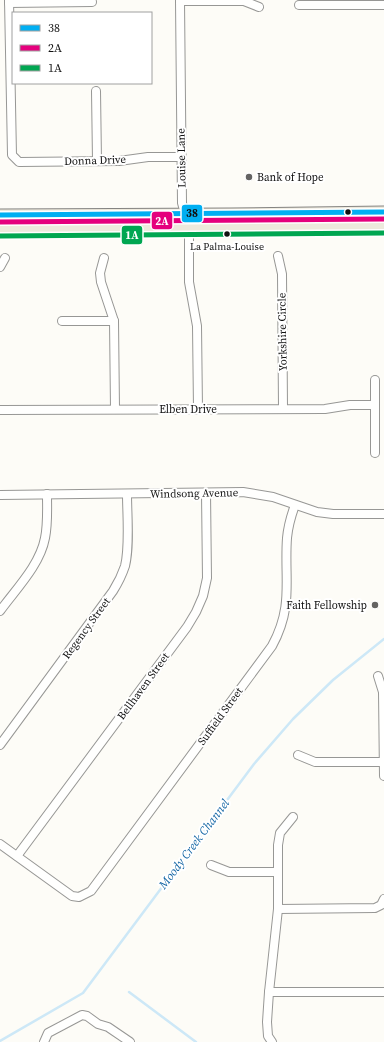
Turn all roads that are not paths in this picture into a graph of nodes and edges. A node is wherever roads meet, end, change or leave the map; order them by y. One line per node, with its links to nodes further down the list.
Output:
1 (9, 1): 3 (street); 9 (street, Donna Drive)
2 (180, 1): 6 (street); 8 (street, Louise Lane)
3 (92, 2)
4 (299, 5): 5 (street)
5 (384, 5)
6 (259, 6)
7 (96, 90): 9 (street)
8 (181, 157): 9 (street, Donna Drive); 11 (street, Louise Lane)
9 (97, 161)
10 (384, 212): 12 (main road)
11 (185, 214): 12 (main road); 13 (main road); 16 (street, Louise Lane)
12 (271, 214): 15 (main road)
13 (0, 215)
14 (384, 226): 15 (main road)
15 (271, 227): 16 (main road)
16 (189, 228): 17 (main road); 27 (street, Louise Lane)
17 (0, 229)
18 (278, 256): 28 (street, Yorkshire Circle)
19 (5, 258): 21 (street)
20 (104, 258): 23 (street)
21 (0, 267)
22 (62, 321): 23 (street)
23 (114, 321): 26 (street)
24 (375, 380): 25 (street)
25 (375, 405): 28 (street, Elben Drive); 30 (street)
26 (115, 409): 27 (street, Elben Drive); 29 (street, Elben Drive)
27 (198, 409): 28 (street, Elben Drive)
28 (283, 409)
29 (0, 410)
30 (375, 453)
31 (206, 493): 33 (street, Windsong Avenue); 35 (street, Windsong Avenue); 45 (street, Bellhaven Street)
32 (47, 494): 33 (street, Windsong Avenue); 34 (street, Windsong Avenue); 37 (street)
33 (126, 494): 39 (street, Regency Street)
34 (0, 495)
35 (295, 505): 36 (street, Windsong Avenue); 45 (street, Suffield Street)
36 (384, 514)
37 (0, 611)
38 (378, 676): 41 (street)
39 (0, 745)
40 (298, 755): 41 (street)
41 (384, 762): 42 (street)
42 (384, 776)
43 (293, 817): 47 (street)
44 (0, 844): 45 (street)
45 (17, 856)
46 (211, 865): 47 (street)
47 (278, 872): 49 (street)
48 (382, 902): 49 (street)
49 (278, 909): 50 (street)
50 (269, 992): 51 (street); 54 (street)
51 (384, 992)
52 (44, 1042): 53 (street)
53 (130, 1042)
54 (271, 1042)

